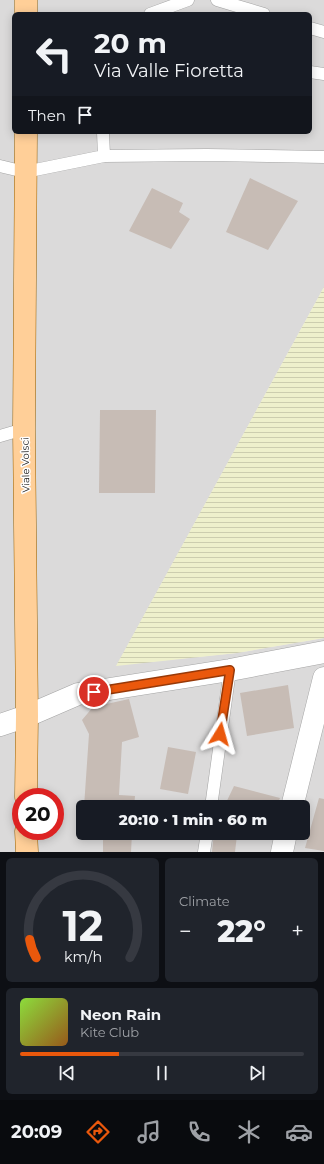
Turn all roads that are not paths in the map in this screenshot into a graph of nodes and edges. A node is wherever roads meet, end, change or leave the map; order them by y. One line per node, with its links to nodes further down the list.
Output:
1 (26, 0): 5 (main road)
2 (188, 0): 6 (lane)
3 (217, 0): 4 (lane)
4 (246, 11)
5 (26, 12)
6 (155, 12)
7 (312, 29): 8 (lane)
8 (324, 32)
9 (312, 72): 10 (lane)
10 (324, 74)
11 (26, 134): 16 (main road, Viale Volsci)
12 (103, 134): 13 (lane)
13 (104, 156): 14 (lane); 16 (lane)
14 (324, 158)
15 (0, 166): 16 (lane)
16 (25, 172): 17 (main road, Viale Volsci)
17 (24, 429): 18 (lane); 22 (main road, Viale Volsci)
18 (0, 436)
19 (324, 652): 20 (street)
20 (230, 670): 22 (street); 25 (lane)
21 (324, 678): 26 (street)
22 (28, 716): 23 (street); 24 (main road, Viale Volsci)
23 (0, 725)
24 (26, 788)
25 (211, 800)
26 (294, 800)
27 (26, 840): 30 (main road)
28 (206, 840): 31 (lane)
29 (285, 840): 32 (street)
30 (27, 852)
31 (204, 852)
32 (282, 852)

